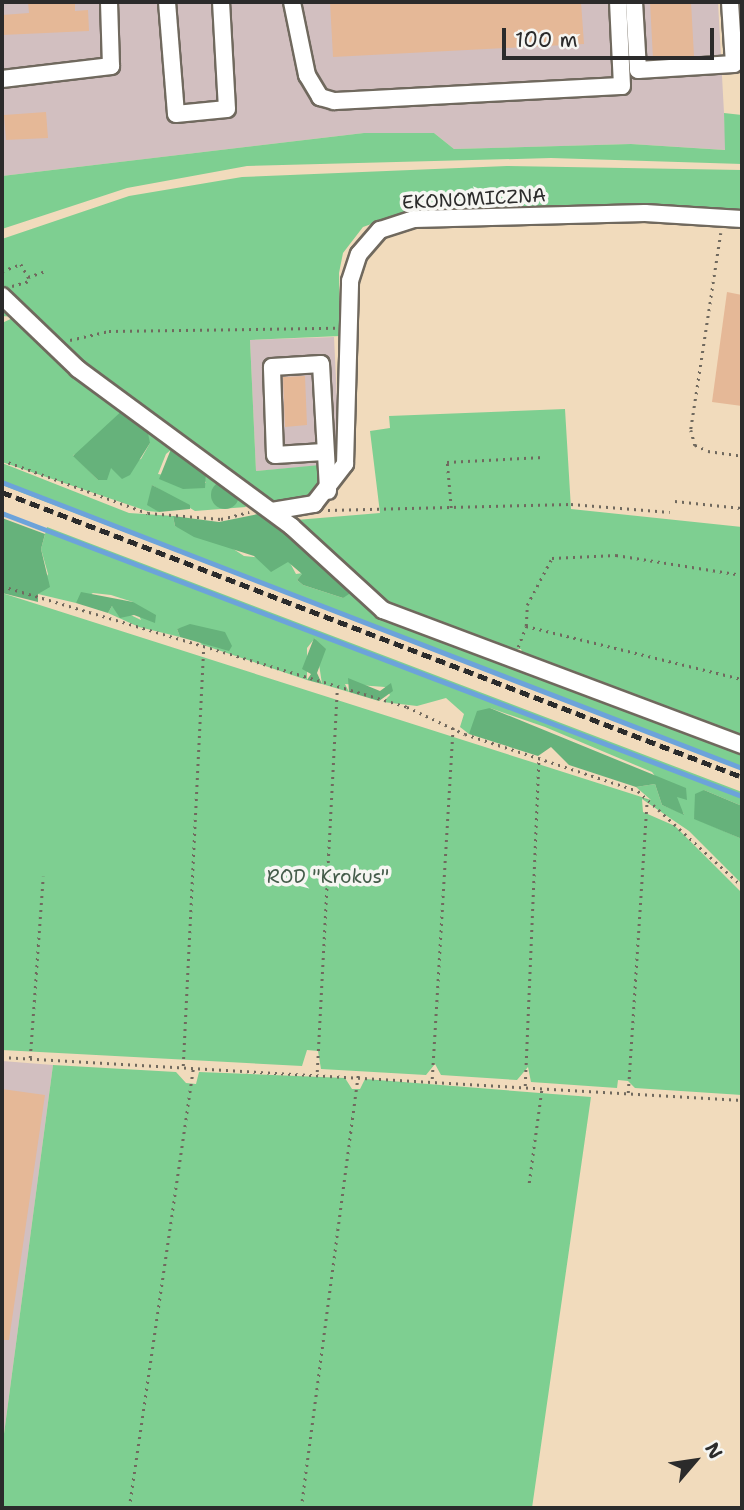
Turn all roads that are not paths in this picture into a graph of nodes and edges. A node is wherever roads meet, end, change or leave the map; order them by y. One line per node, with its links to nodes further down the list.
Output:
1 (109, 2): 8 (street)
2 (167, 2): 3 (street)
3 (221, 2)
4 (292, 2): 5 (street)
5 (618, 2)
6 (634, 2): 7 (street)
7 (730, 2)
8 (2, 79)
9 (742, 219): 12 (street, EKONOMICZNA)
10 (2, 296): 13 (street)
11 (324, 452): 11 (street); 12 (street)
12 (328, 491): 13 (street, EKONOMICZNA)
13 (269, 509): 14 (street)
14 (742, 745)

